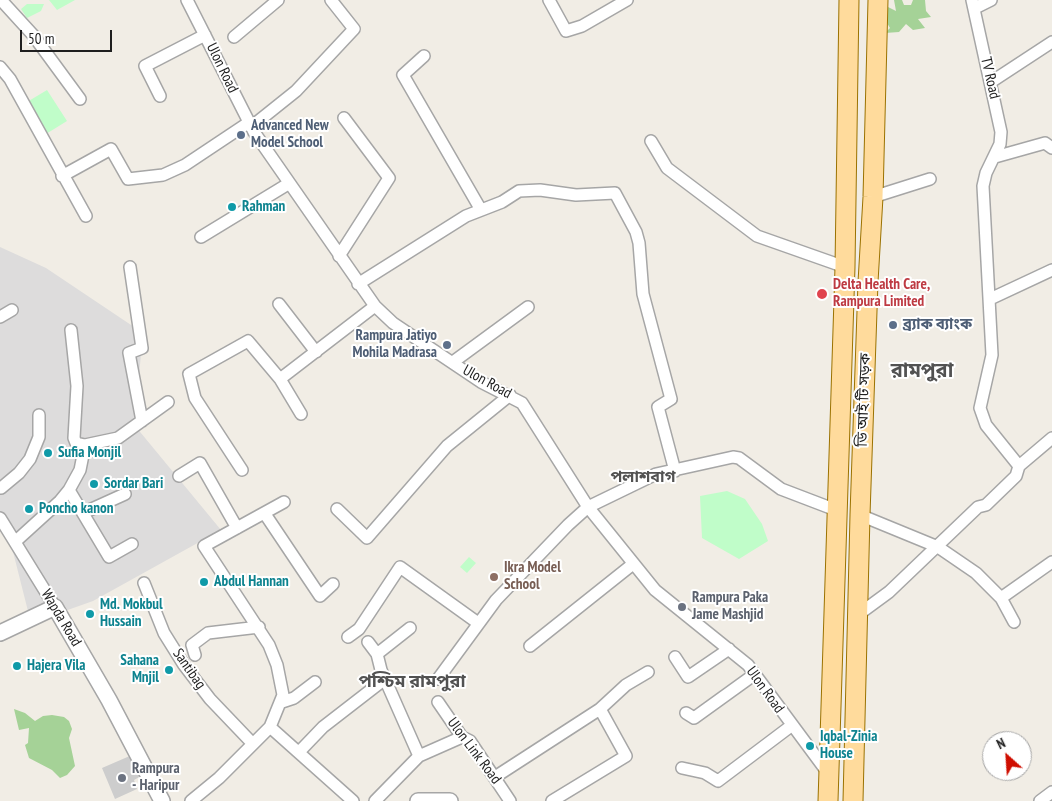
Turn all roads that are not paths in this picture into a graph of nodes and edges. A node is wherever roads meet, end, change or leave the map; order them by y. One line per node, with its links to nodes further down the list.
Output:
1 (1, 0): 18 (street)
2 (187, 0): 11 (street, Ulon Road)
3 (278, 0): 12 (street)
4 (331, 0): 20 (street)
5 (549, 0): 6 (street)
6 (627, 0)
7 (849, 0): 33 (main road, ডি আই টি সড়ক)
8 (878, 0): 27 (main road, ডি আই টি সড়ক)
9 (991, 0): 10 (street)
10 (974, 4): 16 (street, TV Road)
11 (206, 35): 17 (street); 20 (street, Ulon Road)
12 (234, 37)
13 (1052, 42): 16 (street)
14 (424, 56): 28 (street)
15 (0, 68): 24 (street)
16 (991, 82): 23 (street, TV Road)
17 (160, 96)
18 (80, 99)
19 (344, 118): 31 (street)
20 (250, 125): 24 (street); 26 (street, Ulon Road)
21 (651, 141): 33 (street)
22 (1052, 148): 23 (street)
23 (995, 157): 36 (street, TV Road)
24 (62, 176): 29 (street)
25 (930, 178): 27 (street)
26 (288, 184): 30 (street); 31 (street, Ulon Road)
27 (873, 197): 58 (main road, ডি আই টি সড়ক)
28 (481, 210): 35 (street); 55 (street)
29 (86, 216)
30 (201, 236)
31 (339, 256): 35 (street, Ulon Road)
32 (130, 267): 50 (street)
33 (845, 267): 57 (main road, ডি আই টি সড়ক)
34 (1052, 270): 36 (street)
35 (358, 284): 38 (street, Ulon Road)
36 (990, 300): 53 (street, TV Road)
37 (279, 304): 43 (street)
38 (375, 306): 43 (street); 44 (street, Ulon Road)
39 (528, 307): 44 (street)
40 (12, 310): 41 (street)
41 (0, 316)
42 (71, 330): 52 (street)
43 (316, 352): 45 (street)
44 (453, 362): 46 (street, Ulon Road)
45 (280, 380): 48 (street); 54 (street)
46 (510, 395): 63 (street, Ulon Road); 64 (street)
47 (168, 402): 50 (street)
48 (301, 414)
49 (39, 415): 59 (street)
50 (142, 421): 52 (street)
51 (1052, 438): 53 (street)
52 (85, 445): 60 (street)
53 (1019, 466): 73 (street)
54 (242, 470)
55 (675, 470): 63 (street); 65 (street)
56 (179, 476): 70 (street)
57 (837, 486): 58 (main road); 65 (main road, ডি আই টি সড়ক)
58 (861, 487): 68 (main road, ডি আই টি সড়ক)
59 (0, 488)
60 (68, 490): 66 (street); 71 (street)
61 (125, 494): 66 (street)
62 (284, 502): 67 (street)
63 (588, 507): 75 (street, Ulon Road); 82 (street)
64 (336, 509)
65 (836, 510): 109 (main road, ডি আই টি সড়ক)
66 (83, 513): 72 (street)
67 (265, 514): 70 (street); 77 (street)
68 (860, 515): 73 (street); 80 (main road, ডি আই টি সড়ক)
69 (0, 518): 71 (street, Wapda Road)
70 (237, 528): 83 (street)
71 (16, 542): 79 (street, Wapda Road)
72 (132, 544)
73 (938, 547): 78 (street); 80 (street)
74 (1052, 562): 78 (street)
75 (634, 564): 88 (street); 89 (street, Ulon Road)
76 (144, 582): 105 (street, Santibag)
77 (333, 584)
78 (1002, 598): 81 (street)
79 (55, 607): 85 (street); 112 (street, Wapda Road)
80 (859, 614): 121 (main road, ডি আই টি সড়ক)
81 (1014, 622)
82 (478, 624): 86 (street); 96 (street)
83 (259, 627): 91 (street, Santibag); 98 (street)
84 (410, 628): 90 (street)
85 (0, 634)
86 (348, 637)
87 (368, 642): 90 (street)
88 (530, 646)
89 (728, 649): 92 (street); 94 (street, Ulon Road)
90 (377, 654): 95 (street)
91 (196, 655)
92 (675, 656)
93 (648, 672): 100 (street)
94 (755, 674): 101 (street); 102 (street, Ulon Road)
95 (385, 679): 106 (street); 107 (street)
96 (438, 679)
97 (315, 682): 98 (street)
98 (282, 702): 103 (street)
99 (438, 702): 104 (street, Ulon Link Road)
100 (600, 709): 110 (street); 119 (street)
101 (686, 713)
102 (791, 726): 108 (street); 109 (street, Ulon Road)
103 (270, 727): 105 (street); 106 (street)
104 (462, 737): 107 (street); 110 (street, Ulon Link Road)
105 (253, 744): 113 (street)
106 (299, 752): 114 (street)
107 (419, 756): 115 (street)
108 (682, 768)
109 (829, 775): 120 (main road, ডি আই টি সড়ক)
110 (495, 777): 118 (street, Ulon Link Road)
111 (1052, 792): 122 (street)
112 (161, 801)
113 (191, 801)
114 (353, 801)
115 (375, 801)
116 (418, 801): 117 (street)
117 (450, 801)
118 (510, 801)
119 (552, 801)
120 (828, 801)
121 (853, 801)
122 (1040, 801)

